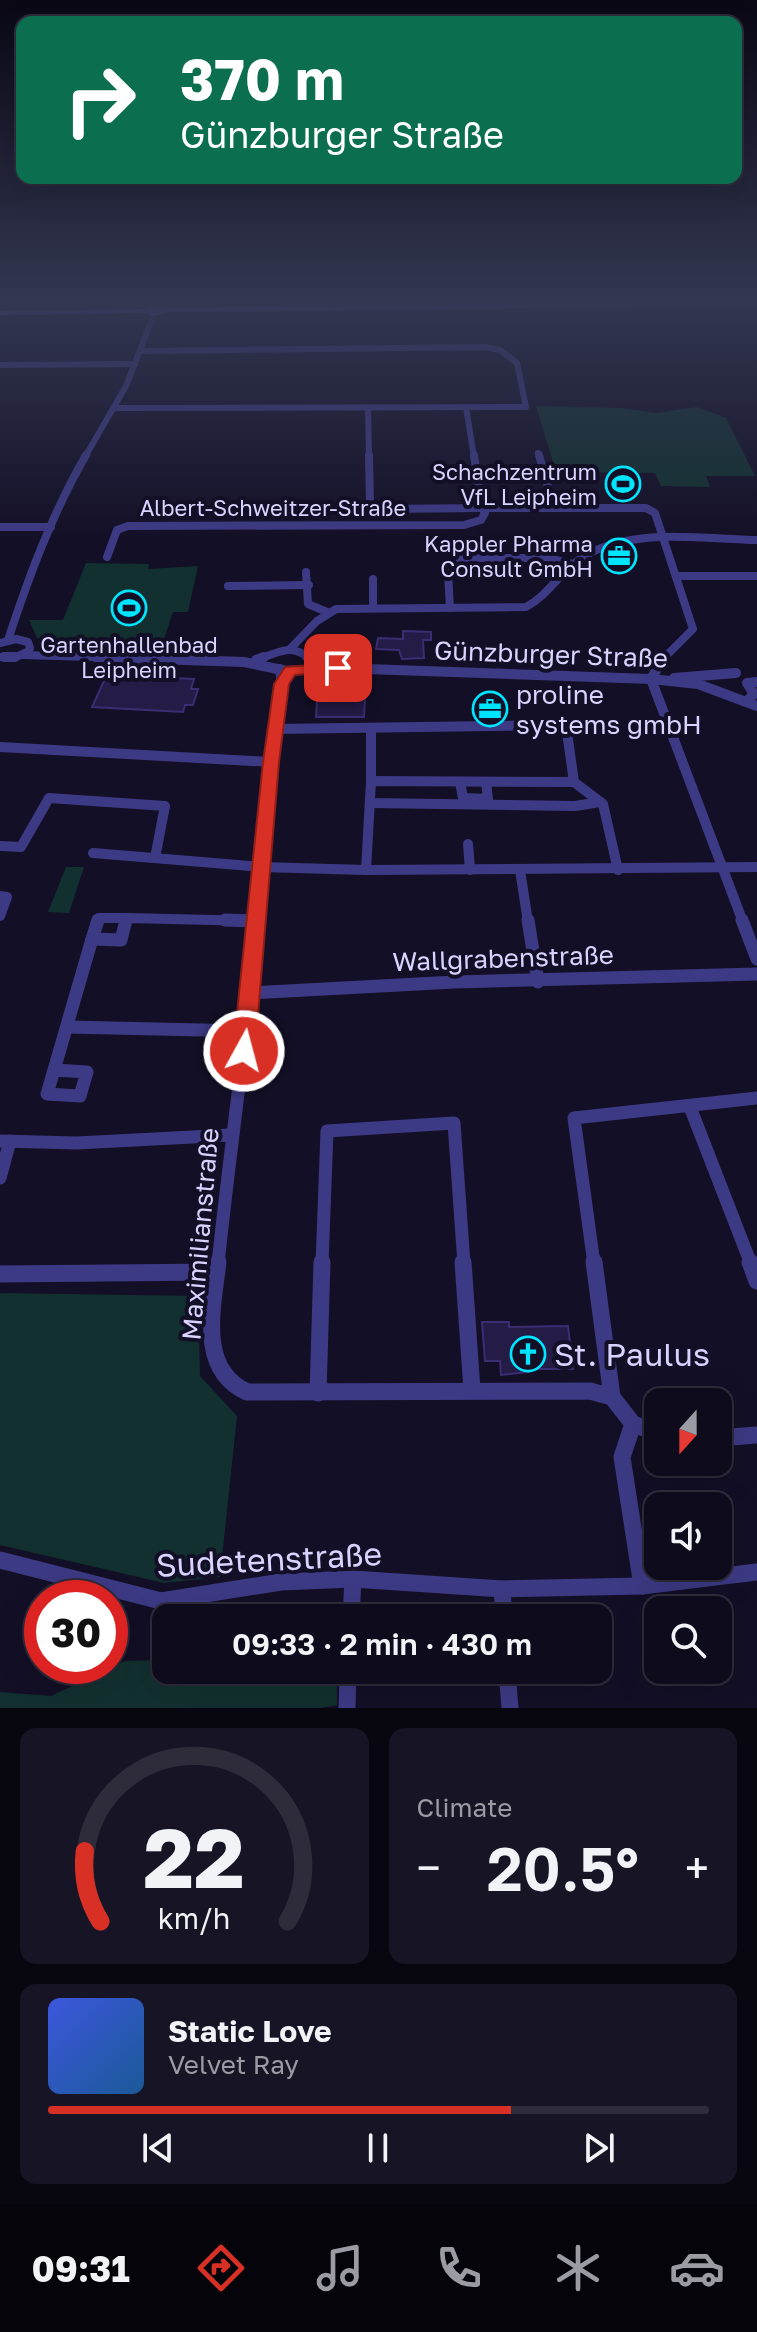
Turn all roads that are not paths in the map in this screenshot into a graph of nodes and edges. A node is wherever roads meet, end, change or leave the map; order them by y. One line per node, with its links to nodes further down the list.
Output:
1 (127, 381): 4 (street)
2 (521, 381): 3 (street)
3 (466, 407): 5 (street); 7 (street)
4 (115, 408): 5 (street); 10 (street)
5 (368, 408): 7 (street)
6 (538, 453): 8 (street)
7 (482, 508): 8 (street); 13 (street, Albert-Schweitzer-Straße)
8 (554, 508): 11 (street)
9 (0, 527): 10 (street)
10 (51, 527): 25 (street)
11 (664, 540): 12 (street); 15 (street); 18 (street)
12 (757, 540)
13 (107, 557)
14 (458, 558): 15 (street)
15 (573, 564): 24 (street)
16 (306, 572): 21 (street)
17 (448, 573): 24 (street)
18 (676, 576): 19 (street); 39 (street)
19 (757, 576)
20 (373, 579): 23 (street)
21 (309, 585): 22 (street); 26 (street)
22 (228, 586)
23 (373, 607): 24 (street); 26 (street)
24 (450, 608)
25 (17, 610): 28 (street); 29 (street)
26 (327, 612): 27 (street)
27 (306, 636): 30 (street); 32 (street)
28 (20, 639): 29 (street); 31 (street)
29 (4, 641)
30 (290, 649): 32 (street, Günzburger Straße); 36 (street)
31 (26, 651): 33 (street); 36 (street)
32 (306, 655): 34 (street); 35 (street, Günzburger Straße)
33 (3, 657): 37 (street)
34 (302, 668): 35 (street, Günzburger Straße); 36 (street, Günzburger Straße)
35 (338, 668): 39 (street, Günzburger Straße)
36 (279, 669): 44 (street, Maximilianstraße)
37 (0, 670)
38 (736, 673): 40 (street)
39 (651, 679): 40 (street, Günzburger Straße); 59 (street)
40 (666, 680): 42 (street, Günzburger Straße)
41 (757, 682): 42 (street)
42 (753, 703)
43 (371, 728): 44 (street); 47 (street); 50 (street)
44 (275, 729): 46 (street, Maximilianstraße)
45 (0, 747): 46 (street)
46 (271, 762): 57 (street, Maximilianstraße)
47 (371, 781): 48 (street); 52 (street)
48 (460, 782): 49 (street); 49 (street)
49 (486, 782): 50 (street)
50 (574, 782): 51 (street)
51 (600, 802): 52 (street); 63 (street)
52 (370, 803): 60 (street)
53 (468, 844): 61 (street)
54 (0, 846): 56 (street)
55 (93, 853): 56 (street)
56 (155, 858): 57 (street)
57 (261, 867): 60 (street); 67 (street, Maximilianstraße)
58 (757, 867): 59 (street)
59 (722, 869): 63 (street); 69 (street)
60 (366, 870): 61 (street)
61 (470, 870): 62 (street)
62 (520, 870): 63 (street); 71 (street)
63 (618, 870)
64 (0, 896): 65 (street)
65 (0, 916)
66 (127, 918): 67 (street); 68 (street); 68 (street)
67 (256, 921): 72 (street, Maximilianstraße)
68 (92, 939): 73 (street)
69 (757, 959)
70 (757, 974): 71 (street, Wallgrabenstraße)
71 (538, 982): 72 (street, Wallgrabenstraße)
72 (251, 993): 74 (street, Maximilianstraße)
73 (67, 1027): 74 (street); 75 (street)
74 (247, 1031): 78 (street, Maximilianstraße)
75 (54, 1070)
76 (757, 1098): 77 (street)
77 (690, 1107): 83 (street); 86 (street)
78 (231, 1135): 79 (street); 81 (street, Maximilianstraße)
79 (5, 1141): 80 (street)
80 (0, 1178)
81 (216, 1272): 82 (street); 85 (street, Maximilianstraße)
82 (0, 1274)
83 (757, 1281)
84 (472, 1390): 85 (street); 85 (street); 86 (street)
85 (318, 1393)
86 (612, 1397): 87 (street)
87 (633, 1424): 88 (street); 94 (street)
88 (644, 1428)
89 (757, 1435): 90 (street)
90 (732, 1437)
91 (0, 1560): 93 (street, Sudetenstraße)
92 (757, 1572): 94 (street, Sudetenstraße)
93 (353, 1579): 95 (street, Sudetenstraße); 96 (street)
94 (642, 1586): 95 (street, Sudetenstraße)
95 (502, 1589): 97 (street)
96 (352, 1604)
97 (503, 1604)
98 (348, 1684): 100 (street)
99 (508, 1684): 101 (street)
100 (347, 1708)
101 (510, 1708)

